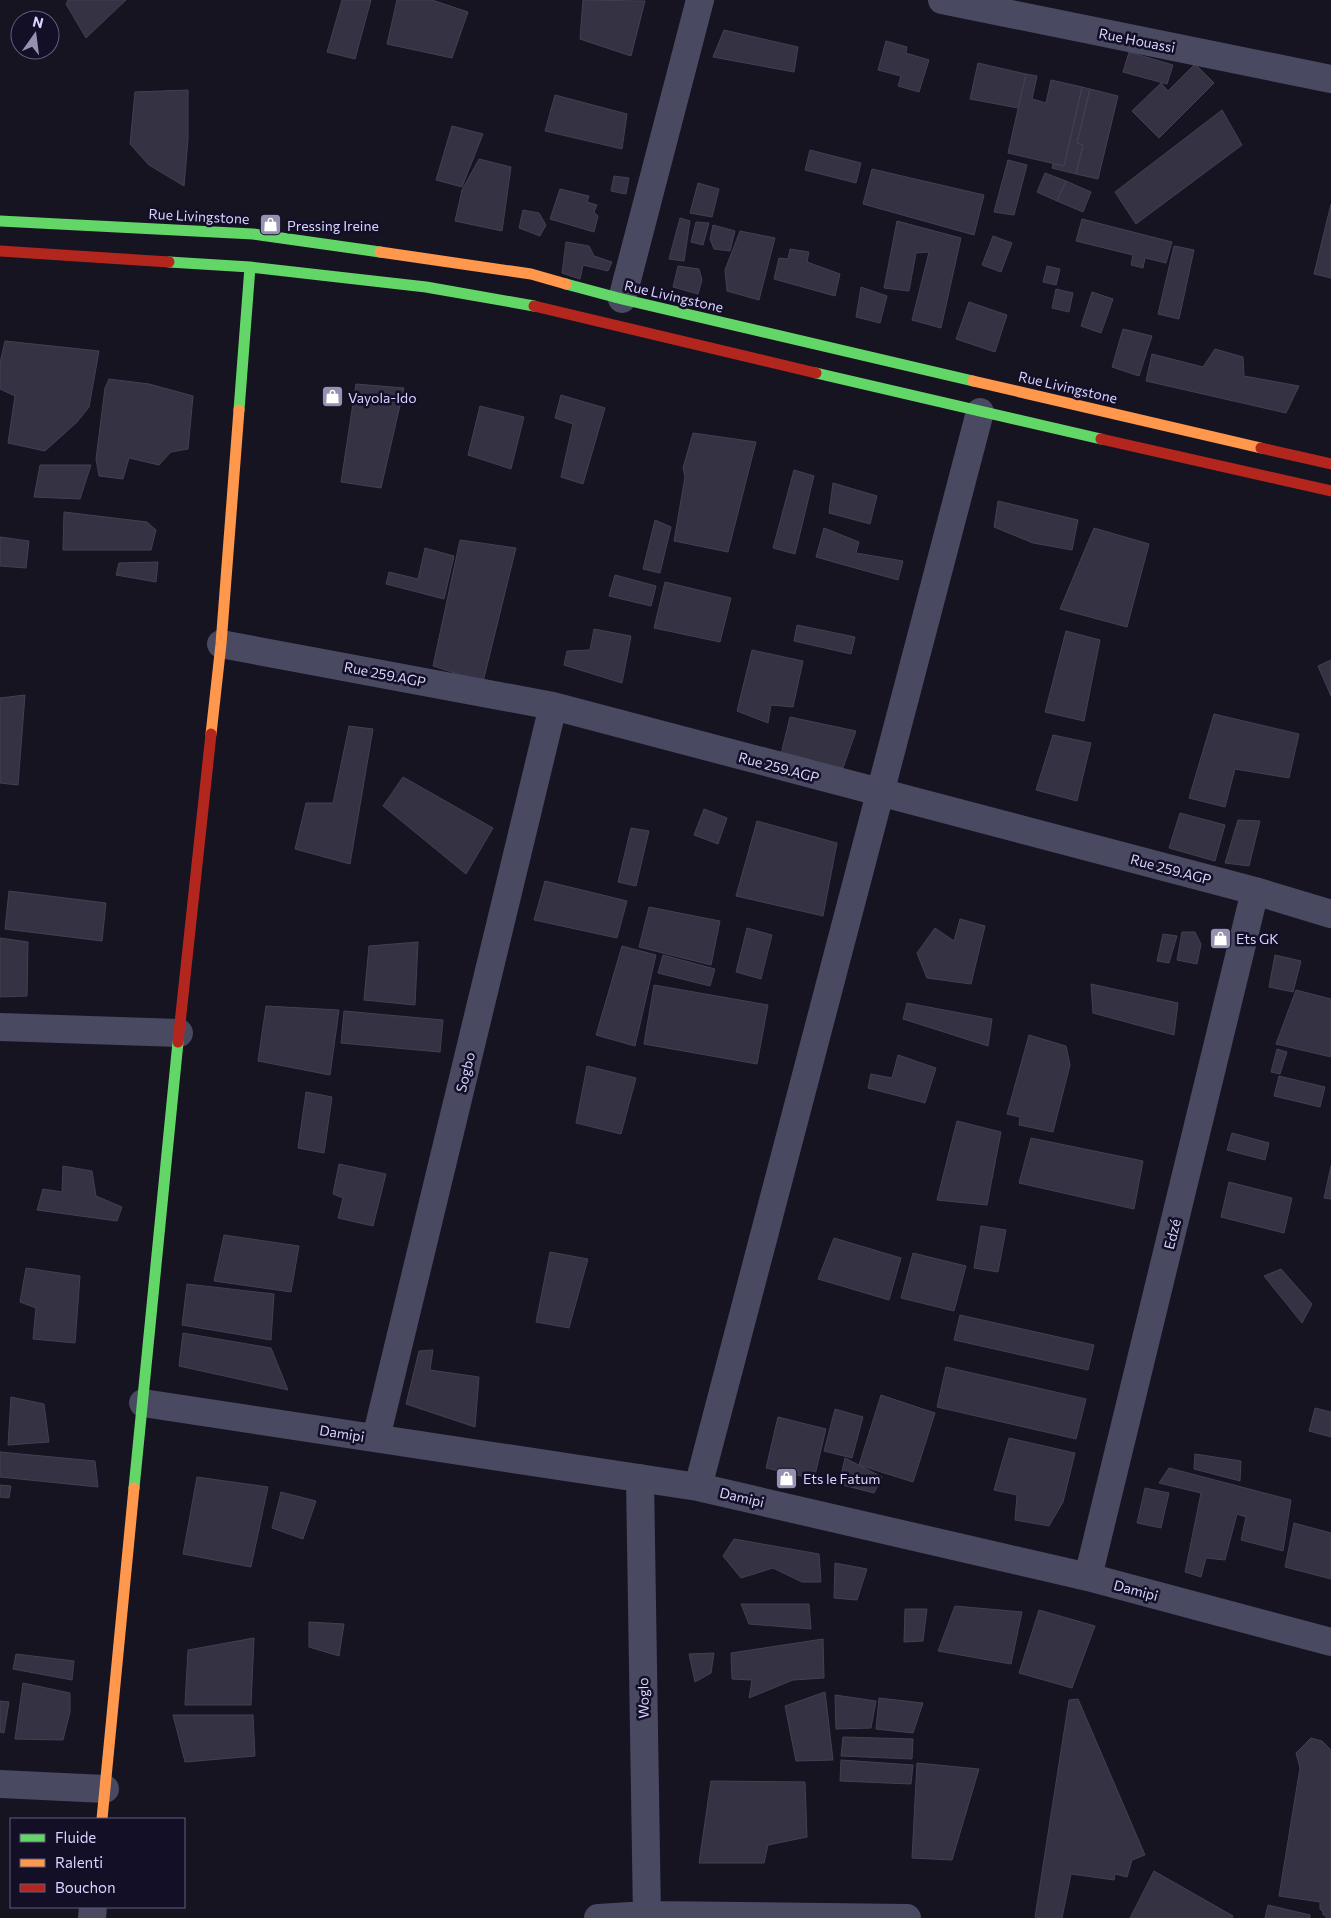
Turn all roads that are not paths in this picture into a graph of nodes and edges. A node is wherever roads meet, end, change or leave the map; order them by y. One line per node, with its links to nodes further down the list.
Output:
1 (700, 0): 7 (street)
2 (942, 0): 3 (street, Rue Houassi)
3 (1331, 79)
4 (0, 221): 7 (street, Rue Livingstone)
5 (0, 251): 6 (street, Rue Livingstone)
6 (250, 267): 7 (street, Rue Livingstone); 11 (street)
7 (618, 313): 8 (street, Rue Livingstone); 8 (street, Rue Livingstone)
8 (984, 398): 9 (street, Rue Livingstone); 10 (street, Rue Livingstone); 13 (street)
9 (1331, 464)
10 (1331, 491)
11 (221, 644): 12 (street, Rue 259.AGP); 17 (street)
12 (553, 706): 13 (street, Rue 259.AGP); 19 (street, Sogbo)
13 (879, 794): 14 (street, Rue 259.AGP); 21 (street)
14 (1255, 891): 15 (street, Rue 259.AGP); 22 (street, Edzé)
15 (1331, 914)
16 (0, 1028): 17 (street)
17 (179, 1033): 18 (street)
18 (143, 1402): 19 (street, Damipi); 25 (street)
19 (376, 1438): 20 (street, Damipi)
20 (640, 1478): 21 (street, Damipi); 27 (street, Woglo)
21 (698, 1487): 22 (street, Damipi)
22 (1088, 1577): 23 (street, Damipi)
23 (1331, 1642)
24 (0, 1784): 25 (street)
25 (105, 1789): 26 (street)
26 (102, 1818)
27 (647, 1917): 28 (street); 29 (street)
28 (598, 1918)
29 (907, 1918)

